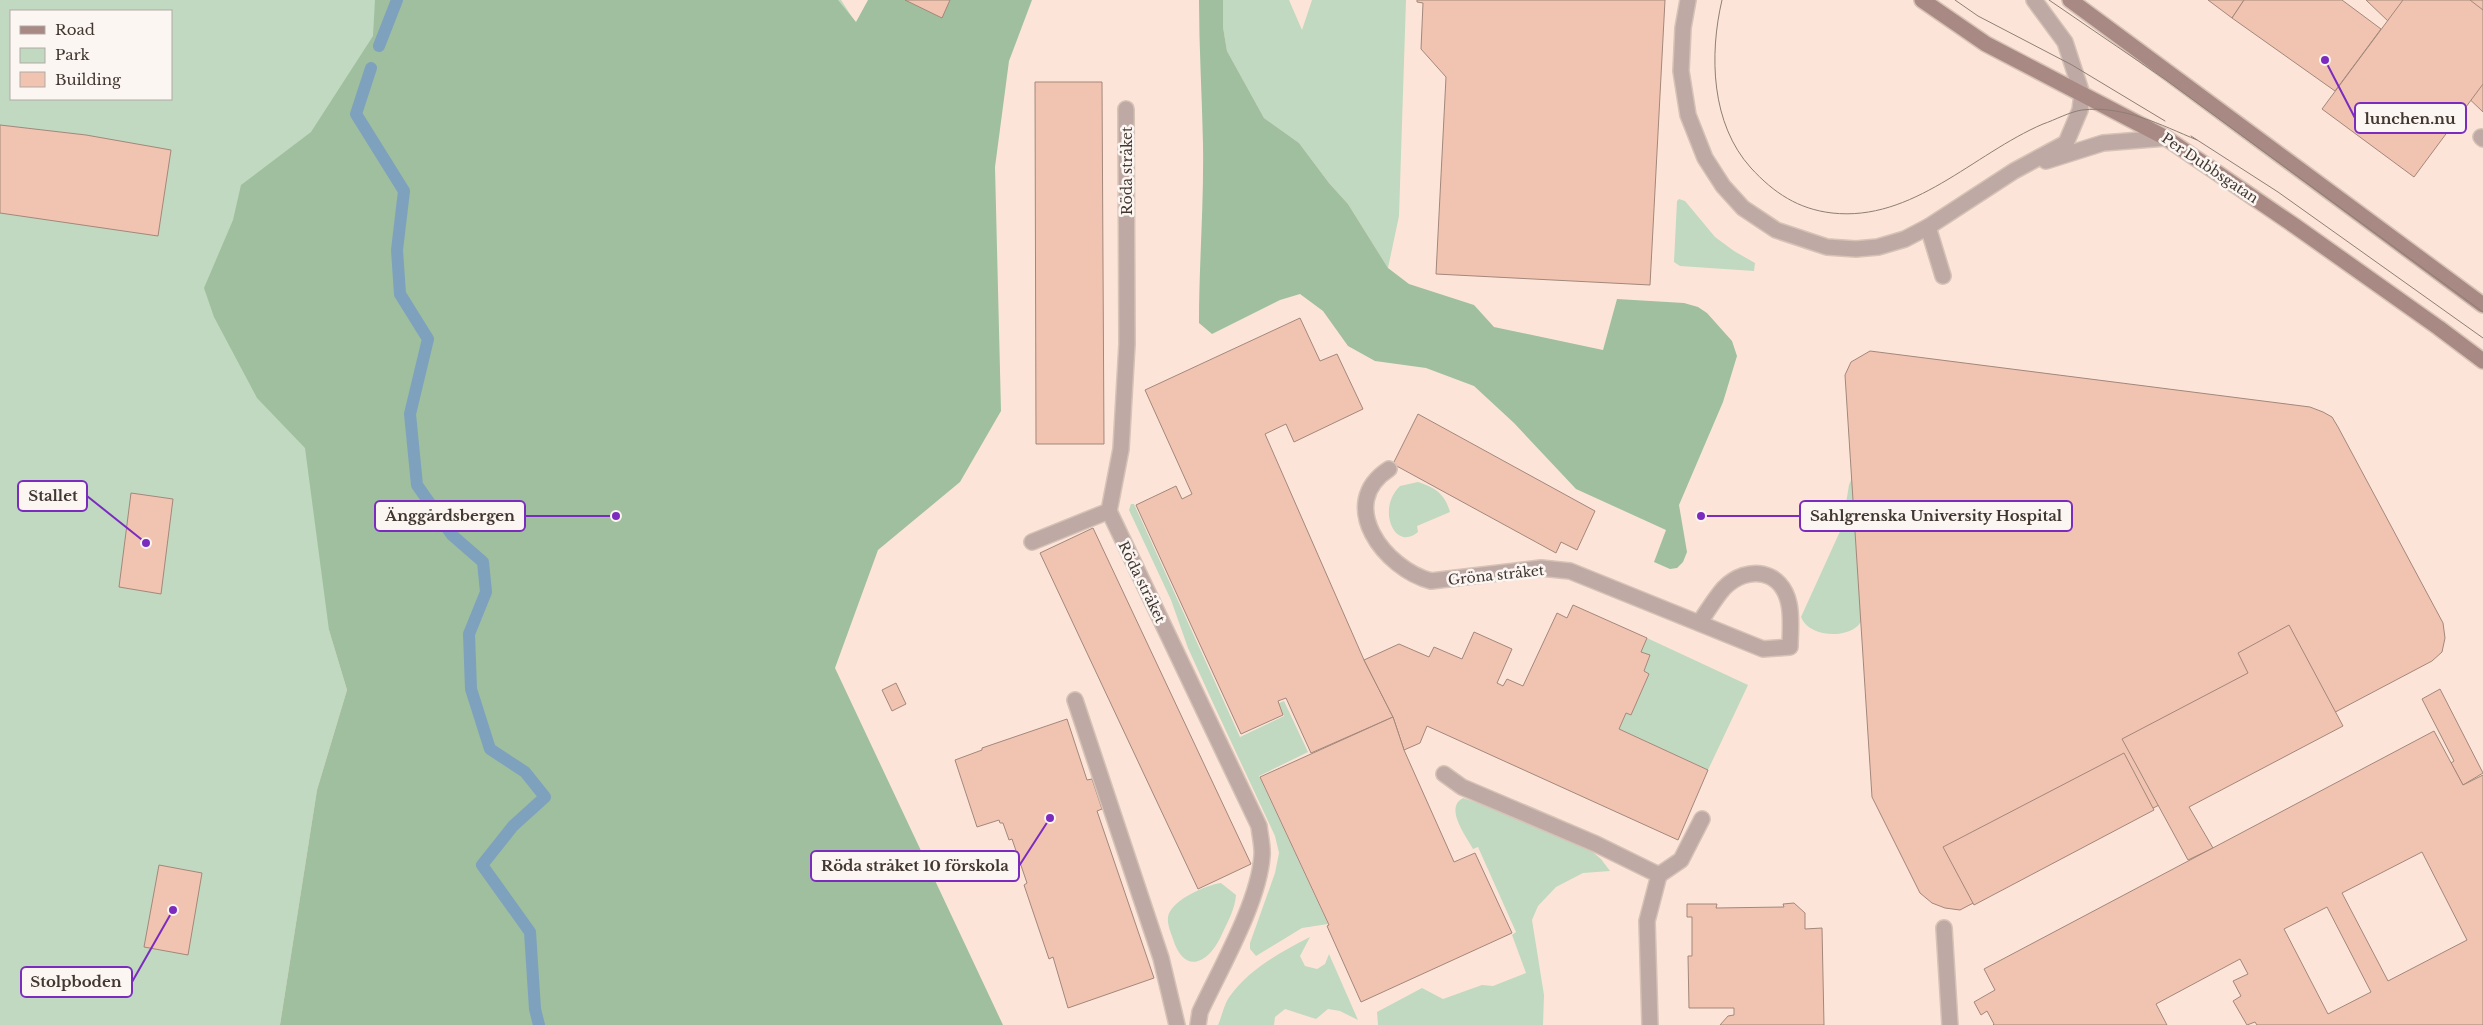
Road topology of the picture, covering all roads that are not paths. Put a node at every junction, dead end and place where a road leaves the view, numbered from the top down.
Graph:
1 (1688, 0) edge
2 (1922, 0) edge
3 (2034, 0) edge
4 (2070, 0) edge
5 (2082, 94) junction
6 (1126, 109) dead end
7 (2166, 138) junction
8 (2014, 171) junction
9 (1928, 227) junction
10 (1943, 276) dead end
11 (2483, 305) edge
12 (2483, 361) edge
13 (1388, 469) dead end
14 (1109, 511) junction
15 (1032, 542) dead end
16 (1699, 623) junction
17 (1075, 700) dead end
18 (1444, 774) dead end
19 (1702, 819) dead end
20 (1659, 875) junction
21 (1944, 928) dead end
22 (1177, 1025) edge
23 (1198, 1025) edge
24 (1650, 1025) edge
25 (1950, 1025) edge

1 - 9 lane
2 - 5 main road, Per Dubbsgatan
3 - 5 lane
4 - 11 main road
5 - 7 main road, Per Dubbsgatan
5 - 8 lane
6 - 14 lane, Röda stråket
7 - 8 lane
7 - 12 main road, Per Dubbsgatan
8 - 9 lane
9 - 10 lane
13 - 16 lane, Gröna stråket
14 - 15 lane
14 - 23 lane, Röda stråket
16 - 16 lane, Gröna stråket
17 - 22 lane
18 - 20 lane
19 - 20 lane
20 - 24 lane
21 - 25 lane

